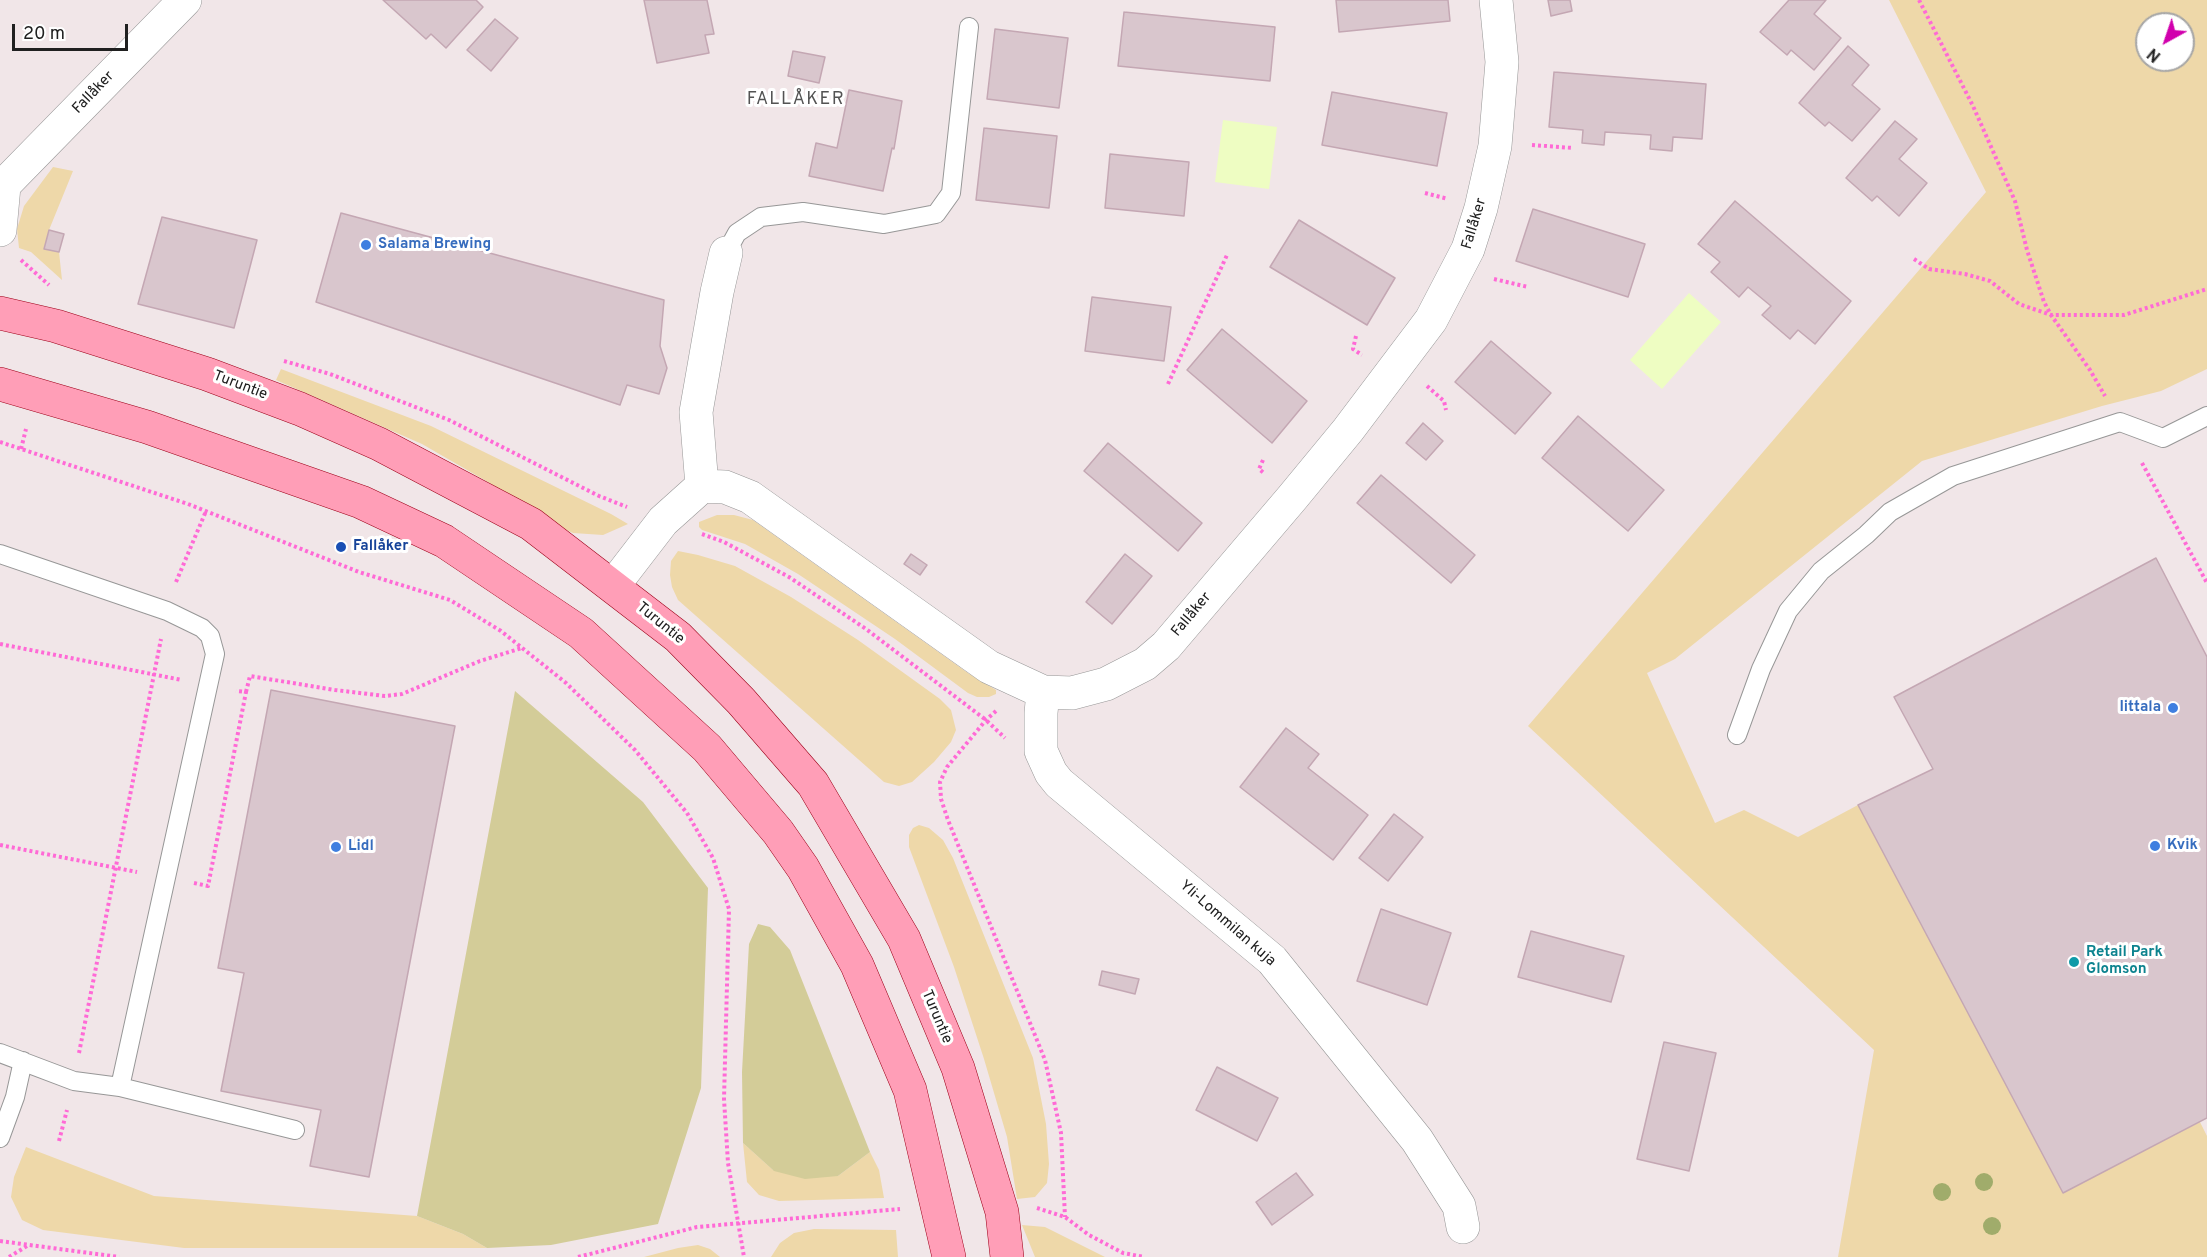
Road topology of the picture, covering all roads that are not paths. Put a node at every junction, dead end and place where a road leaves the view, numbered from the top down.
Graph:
1 (185, 0) edge
2 (1496, 0) edge
3 (969, 27) dead end
4 (2, 187) edge
5 (5, 244) edge
6 (726, 253) joint
7 (0, 313) edge
8 (0, 384) edge
9 (2207, 416) edge
10 (702, 486) junction
11 (0, 554) edge
12 (613, 586) junction
13 (1042, 703) junction
14 (1737, 735) dead end
15 (0, 1053) edge
16 (23, 1061) junction
17 (120, 1088) junction
18 (295, 1130) dead end
19 (0, 1138) edge
20 (1463, 1227) dead end
21 (949, 1257) edge
22 (1007, 1257) edge

1 - 4 street, Fallåker
2 - 13 street, Fallåker
3 - 6 lane
4 - 5 street, Fallåker
6 - 10 street
7 - 12 main road, Turuntie
8 - 21 main road
9 - 14 lane
10 - 12 street
10 - 13 street, Fallåker
11 - 17 lane
12 - 22 main road, Turuntie
13 - 20 street, Yli-Lommilan kuja
15 - 16 lane
16 - 17 lane
16 - 19 lane
17 - 18 lane

